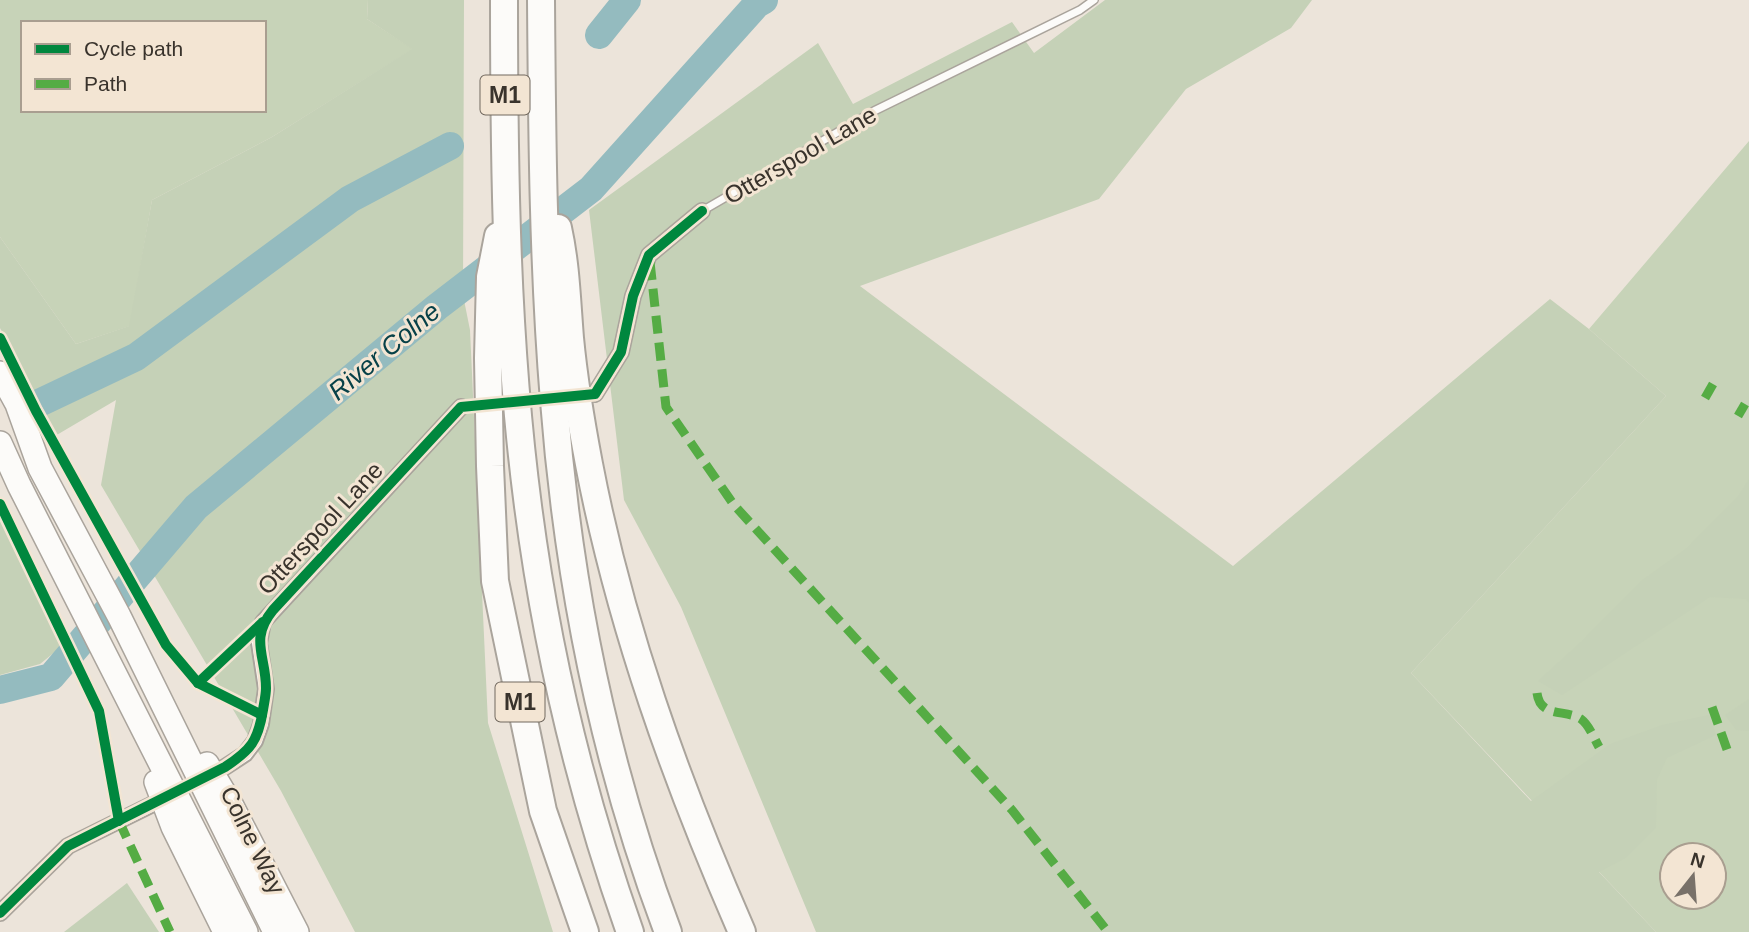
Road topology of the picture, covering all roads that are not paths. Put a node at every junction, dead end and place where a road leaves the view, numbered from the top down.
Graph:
1 (504, 0) edge
2 (541, 0) edge
3 (1094, 0) edge
4 (702, 211) joint
5 (555, 260) junction
6 (500, 300) junction
7 (0, 373) edge
8 (595, 394) dead end
9 (461, 407) tunnel mouth
10 (0, 443) edge
11 (119, 616) junction
12 (108, 658) junction
13 (225, 766) dead end
14 (151, 805) dead end
15 (0, 913) edge
16 (225, 932) edge
17 (246, 932) edge
18 (275, 932) edge
19 (297, 932) edge
20 (585, 932) edge
21 (630, 932) edge
22 (668, 932) edge
23 (742, 932) edge

1 - 6 highway, M1
2 - 5 highway, M1
3 - 4 lane, Otterspool Lane
4 - 8 street, Otterspool Lane
5 - 22 highway, M1
5 - 23 highway, M1
6 - 20 highway, M1
6 - 21 highway, M1
7 - 11 highway, Colne Way
9 - 13 street, Otterspool Lane
10 - 12 highway, Colne Way
11 - 18 highway, Colne Way
11 - 19 highway
12 - 16 highway
12 - 17 highway, Colne Way
14 - 15 street

